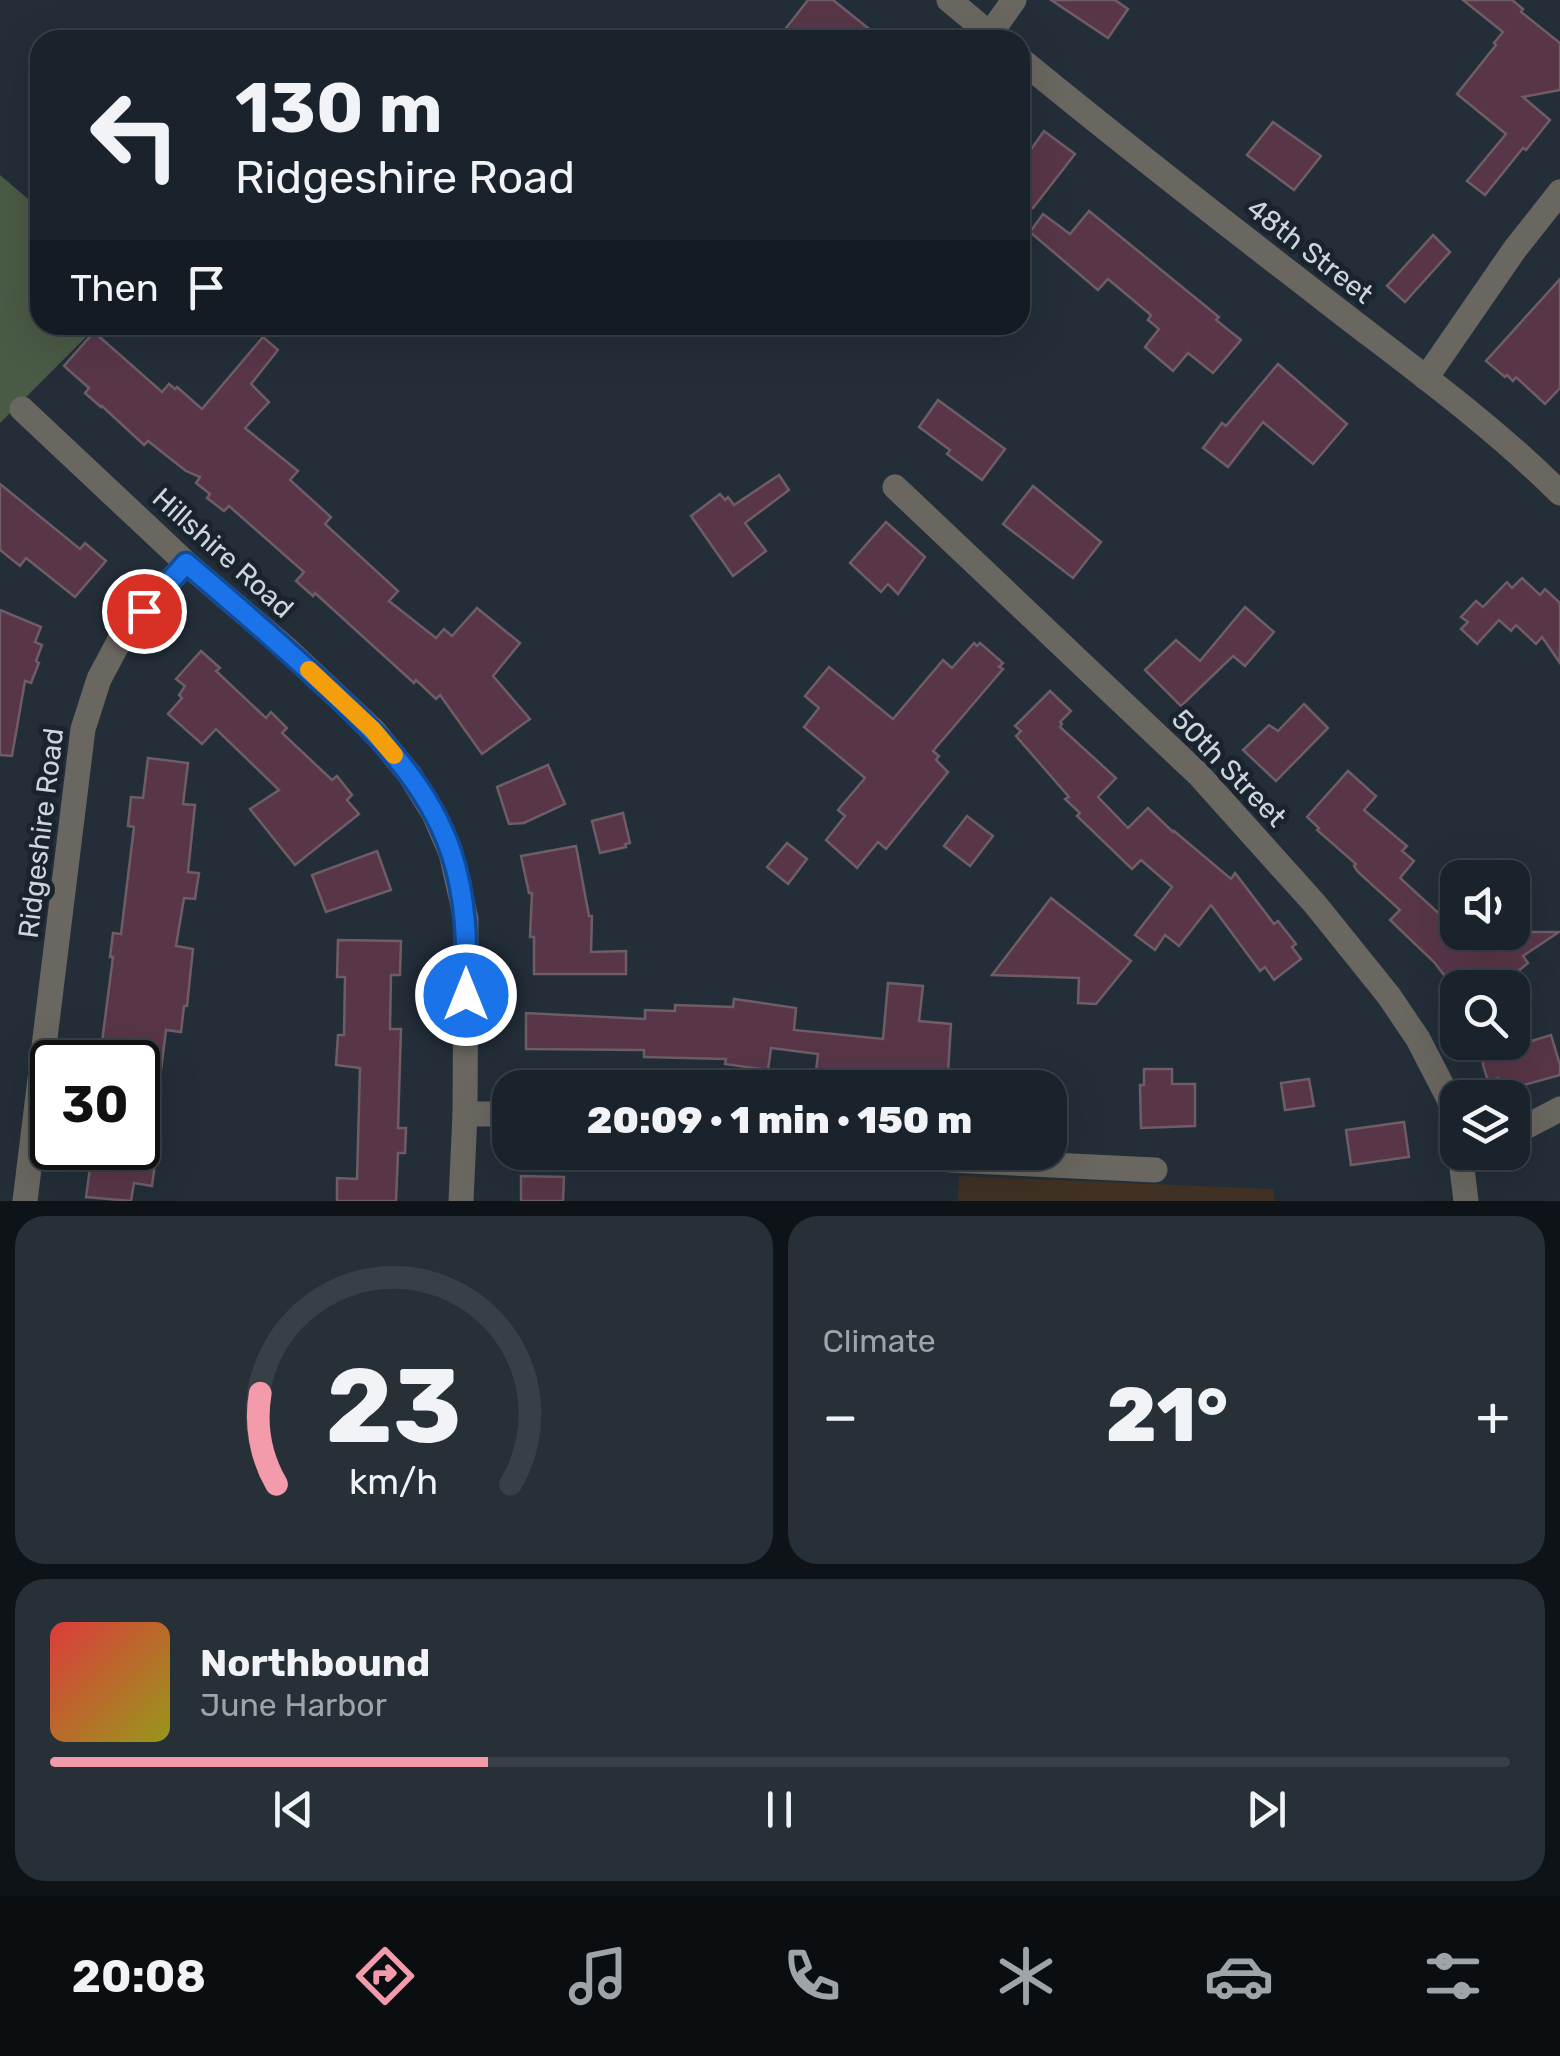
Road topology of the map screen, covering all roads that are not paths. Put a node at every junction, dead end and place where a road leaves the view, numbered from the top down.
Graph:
1 (949, 0) edge
2 (1014, 0) edge
3 (985, 30) edge
4 (998, 30) edge
5 (1030, 66) edge
6 (1560, 192) edge
7 (1426, 378) junction
8 (22, 408) dead end
9 (895, 486) dead end
10 (1560, 494) edge
11 (186, 563) junction
12 (1440, 1084) edge
13 (1560, 1109) edge
14 (465, 1114) junction
15 (492, 1114) edge
16 (1530, 1125) edge
17 (1067, 1166) edge
18 (1155, 1170) dead end
19 (1465, 1170) edge
20 (24, 1201) edge
21 (461, 1201) edge
22 (1466, 1201) edge

1 - 3 street
2 - 4 street
5 - 7 street, 48th Street
6 - 7 street
7 - 10 street, 48th Street
8 - 11 street, Hillshire Road
9 - 12 street, 50th Street
11 - 14 street, Hillshire Road
11 - 20 street, Ridgeshire Road
13 - 16 street
14 - 15 street
14 - 21 street, Hillshire Road
17 - 18 street
19 - 22 street, 50th Street

